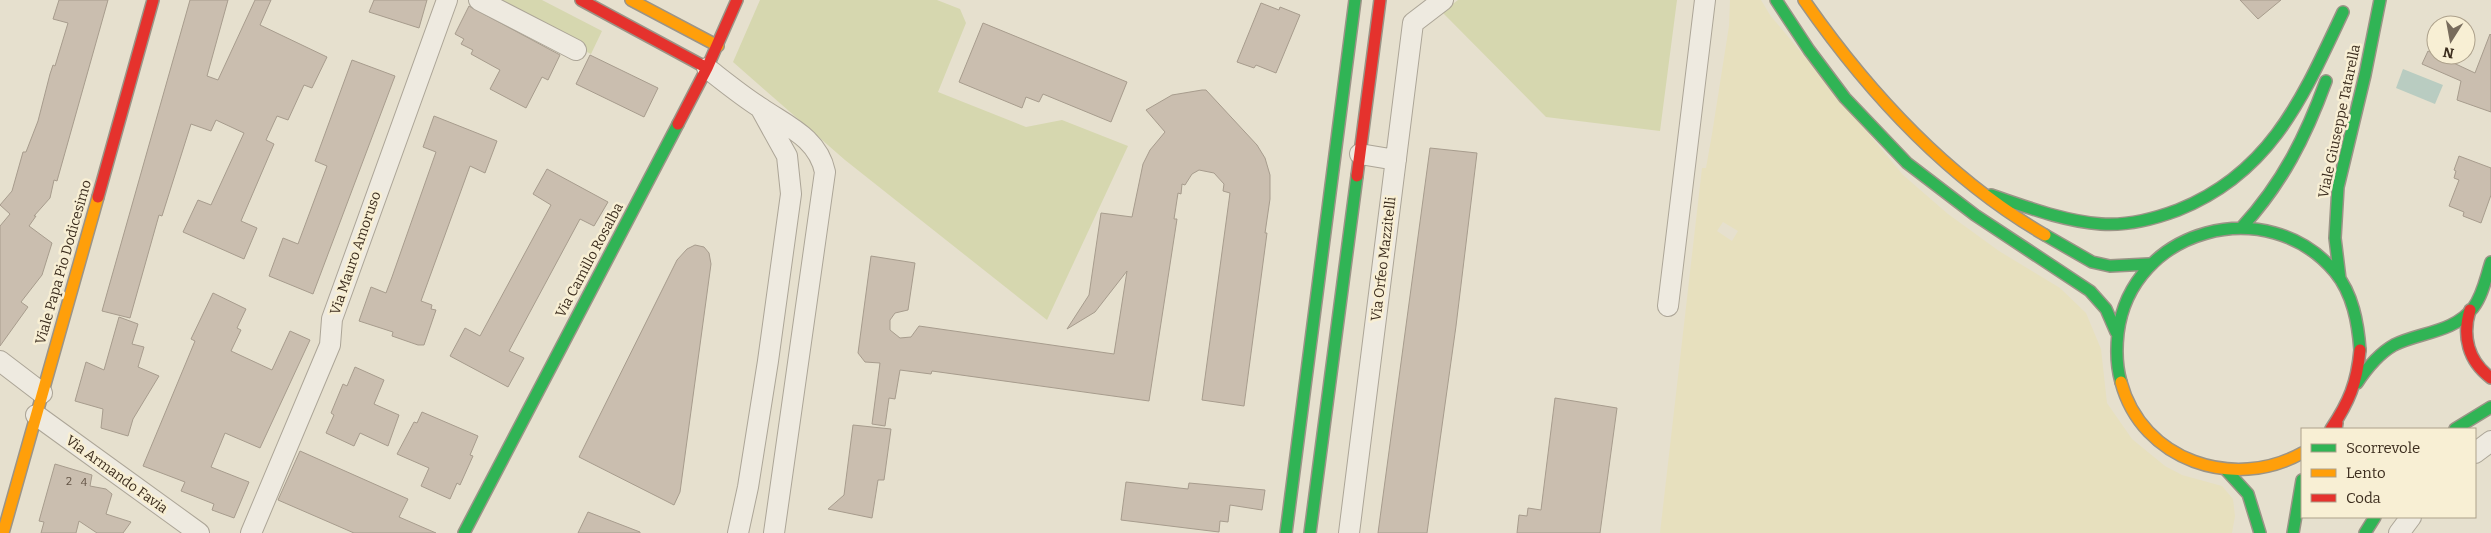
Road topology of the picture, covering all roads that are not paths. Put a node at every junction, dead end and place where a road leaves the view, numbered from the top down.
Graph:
1 (153, 0) edge
2 (447, 0) edge
3 (479, 0) edge
4 (581, 0) edge
5 (631, 0) edge
6 (737, 0) edge
7 (1355, 0) edge
8 (1380, 0) edge
9 (1443, 0) edge
10 (1705, 0) edge
11 (1776, 0) edge
12 (1804, 0) edge
13 (2346, 0) edge
14 (2380, 0) edge
15 (2343, 12) junction
16 (718, 46) junction
17 (576, 50) dead end
18 (707, 68) junction
19 (761, 109) junction
20 (1360, 154) junction
21 (1396, 160) junction
22 (1991, 195) junction
23 (2242, 227) junction
24 (784, 254) junction
25 (812, 258) junction
26 (2491, 262) edge
27 (2149, 264) junction
28 (2340, 280) junction
29 (1668, 306) dead end
30 (2355, 310) junction
31 (2470, 310) junction
32 (2368, 322) dead end
33 (2116, 332) junction
34 (2396, 334) dead end
35 (2415, 338) junction
36 (0, 361) edge
37 (768, 361) junction
38 (797, 365) junction
39 (2491, 378) edge
40 (1306, 380) junction
41 (1330, 383) junction
42 (2356, 385) junction
43 (42, 393) junction
44 (2491, 406) edge
45 (36, 415) junction
46 (1300, 427) junction
47 (2335, 427) edge
48 (2457, 428) edge
49 (1324, 430) junction
50 (2301, 453) edge
51 (2227, 471) junction
52 (2301, 486) edge
53 (748, 487) junction
54 (779, 492) junction
55 (2254, 508) junction
56 (2374, 518) edge
57 (2409, 518) edge
58 (3, 533) edge
59 (199, 533) edge
60 (251, 533) edge
61 (464, 533) edge
62 (738, 533) edge
63 (774, 533) edge
64 (1286, 533) edge
65 (1310, 533) edge
66 (1349, 533) edge
67 (2246, 533) edge
68 (2260, 533) edge
69 (2293, 533) edge
70 (2365, 533) edge
71 (2399, 533) edge

1 - 43 main road, Viale Papa Pio Dodicesimo
2 - 60 street, Via Mauro Amoruso
3 - 17 street
4 - 18 main road
5 - 16 main road
6 - 16 main road, Via Camillo Rosalba
7 - 40 main road
8 - 20 main road
9 - 21 street, Via Orfeo Mazzitelli
10 - 29 street
11 - 33 main road
12 - 22 main road
13 - 15 main road, Viale Giuseppe Tatarella
14 - 28 main road, Viale Giuseppe Tatarella
15 - 22 main road
15 - 23 main road, Viale Giuseppe Tatarella
16 - 18 main road, Via Camillo Rosalba
18 - 19 street
18 - 61 main road, Via Camillo Rosalba
19 - 24 street
19 - 25 street
20 - 21 street
20 - 41 main road
21 - 66 street, Via Orfeo Mazzitelli
22 - 27 main road
23 - 27 main road
23 - 28 main road
24 - 25 street
24 - 37 street
25 - 38 street
26 - 31 main road
27 - 33 main road
28 - 30 main road
30 - 32 main road
30 - 42 main road
31 - 35 main road
31 - 39 main road
33 - 51 main road
34 - 35 main road
35 - 42 main road
36 - 43 street
37 - 38 street
37 - 53 street
38 - 54 street
40 - 41 main road
40 - 46 main road
41 - 49 main road
42 - 47 main road
43 - 45 main road, Viale Papa Pio Dodicesimo
44 - 48 main road
45 - 58 main road, Viale Papa Pio Dodicesimo
45 - 59 street, Via Armando Favia
46 - 49 main road
46 - 64 main road
49 - 65 main road
50 - 51 main road
51 - 55 main road
52 - 69 main road
53 - 54 street
53 - 62 street
54 - 63 street
55 - 67 main road
55 - 68 main road
56 - 70 main road
57 - 71 street

